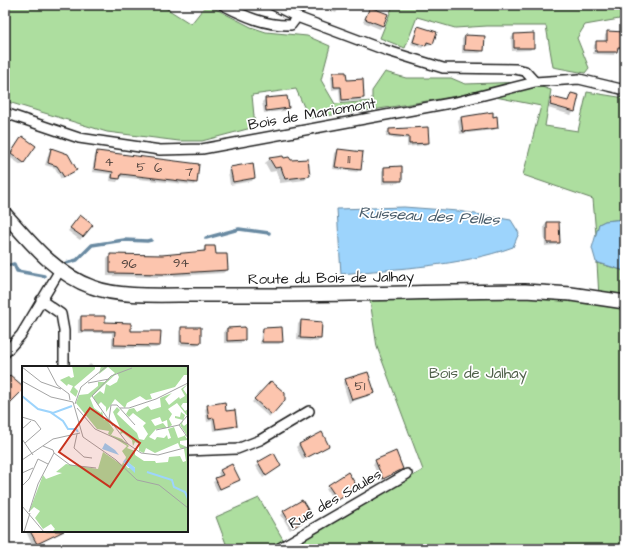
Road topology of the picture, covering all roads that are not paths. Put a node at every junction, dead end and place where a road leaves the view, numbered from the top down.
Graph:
1 (222, 5) edge
2 (273, 5) edge
3 (297, 18) junction
4 (535, 82) junction
5 (625, 90) edge
6 (5, 113) edge
7 (5, 214) edge
8 (60, 270) junction
9 (41, 300) junction
10 (625, 302) edge
11 (5, 353) edge
12 (64, 366) edge
13 (309, 411) dead end
14 (188, 451) edge
15 (407, 474) dead end
16 (278, 549) edge

1 - 3 street
2 - 3 street
3 - 4 street
4 - 5 street, Bois de Mariomont
4 - 6 street, Bois de Mariomont
7 - 8 main road, Route du Bois de Jalhay
8 - 9 street
8 - 10 main road, Route du Bois de Jalhay
9 - 11 street
9 - 12 street
13 - 14 street
15 - 16 street, Rue des Saules

